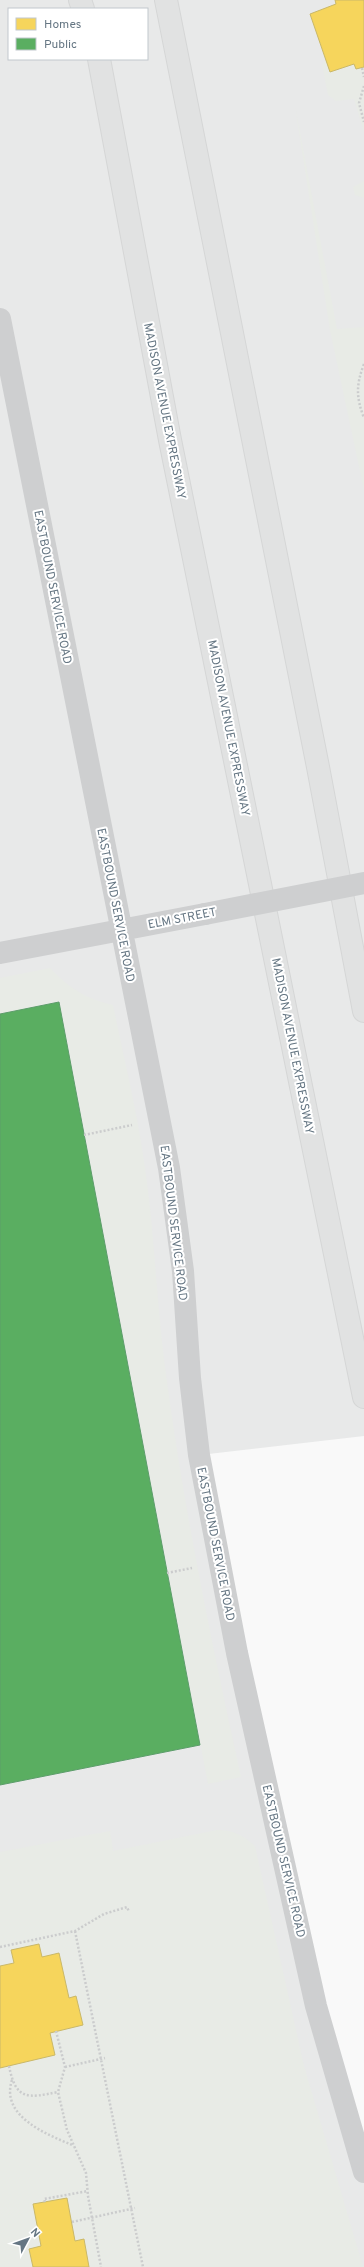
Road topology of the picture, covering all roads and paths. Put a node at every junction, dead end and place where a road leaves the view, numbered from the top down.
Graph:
1 (166, 0) edge
2 (99, 60) edge
3 (362, 68) dead end
4 (364, 77) edge
5 (364, 86) edge
6 (364, 122) edge
7 (0, 319) edge
8 (364, 364) edge
9 (364, 418) edge
10 (364, 883) edge
11 (122, 930) junction
12 (0, 953) edge
13 (364, 1011) edge
14 (138, 1124) dead end
15 (84, 1135) dead end
16 (364, 1397) edge
17 (197, 1568) dead end
18 (167, 1573) dead end
19 (129, 1912) dead end
20 (75, 1931) junction
21 (0, 1947) edge
22 (56, 2031) dead end
23 (106, 2058) dead end
24 (101, 2059) junction
25 (9, 2066) dead end
26 (65, 2067) junction
27 (12, 2080) junction
28 (58, 2092) junction
29 (72, 2144) junction
30 (364, 2172) edge
31 (88, 2191) junction
32 (45, 2202) dead end
33 (135, 2208) dead end
34 (131, 2209) junction
35 (92, 2218) junction
36 (72, 2222) dead end
37 (102, 2267) edge
38 (143, 2267) edge

1 - 13 highway
2 - 16 highway, MADISON AVENUE EXPRESSWAY
3 - 4 path
5 - 6 path
7 - 11 street, EASTBOUND SERVICE ROAD
8 - 9 path
10 - 11 street, ELM STREET, bridge
11 - 12 street, ELM STREET
11 - 30 street, EASTBOUND SERVICE ROAD
14 - 15 path
17 - 18 path
19 - 20 path
20 - 21 path
20 - 24 path
22 - 26 path
23 - 24 path
24 - 26 path
24 - 34 path
25 - 27 path
26 - 28 path
27 - 28 path
27 - 29 path
28 - 29 path
29 - 31 path
31 - 32 path
31 - 35 path
33 - 34 path
34 - 35 path
34 - 38 path
35 - 36 path
35 - 37 path

